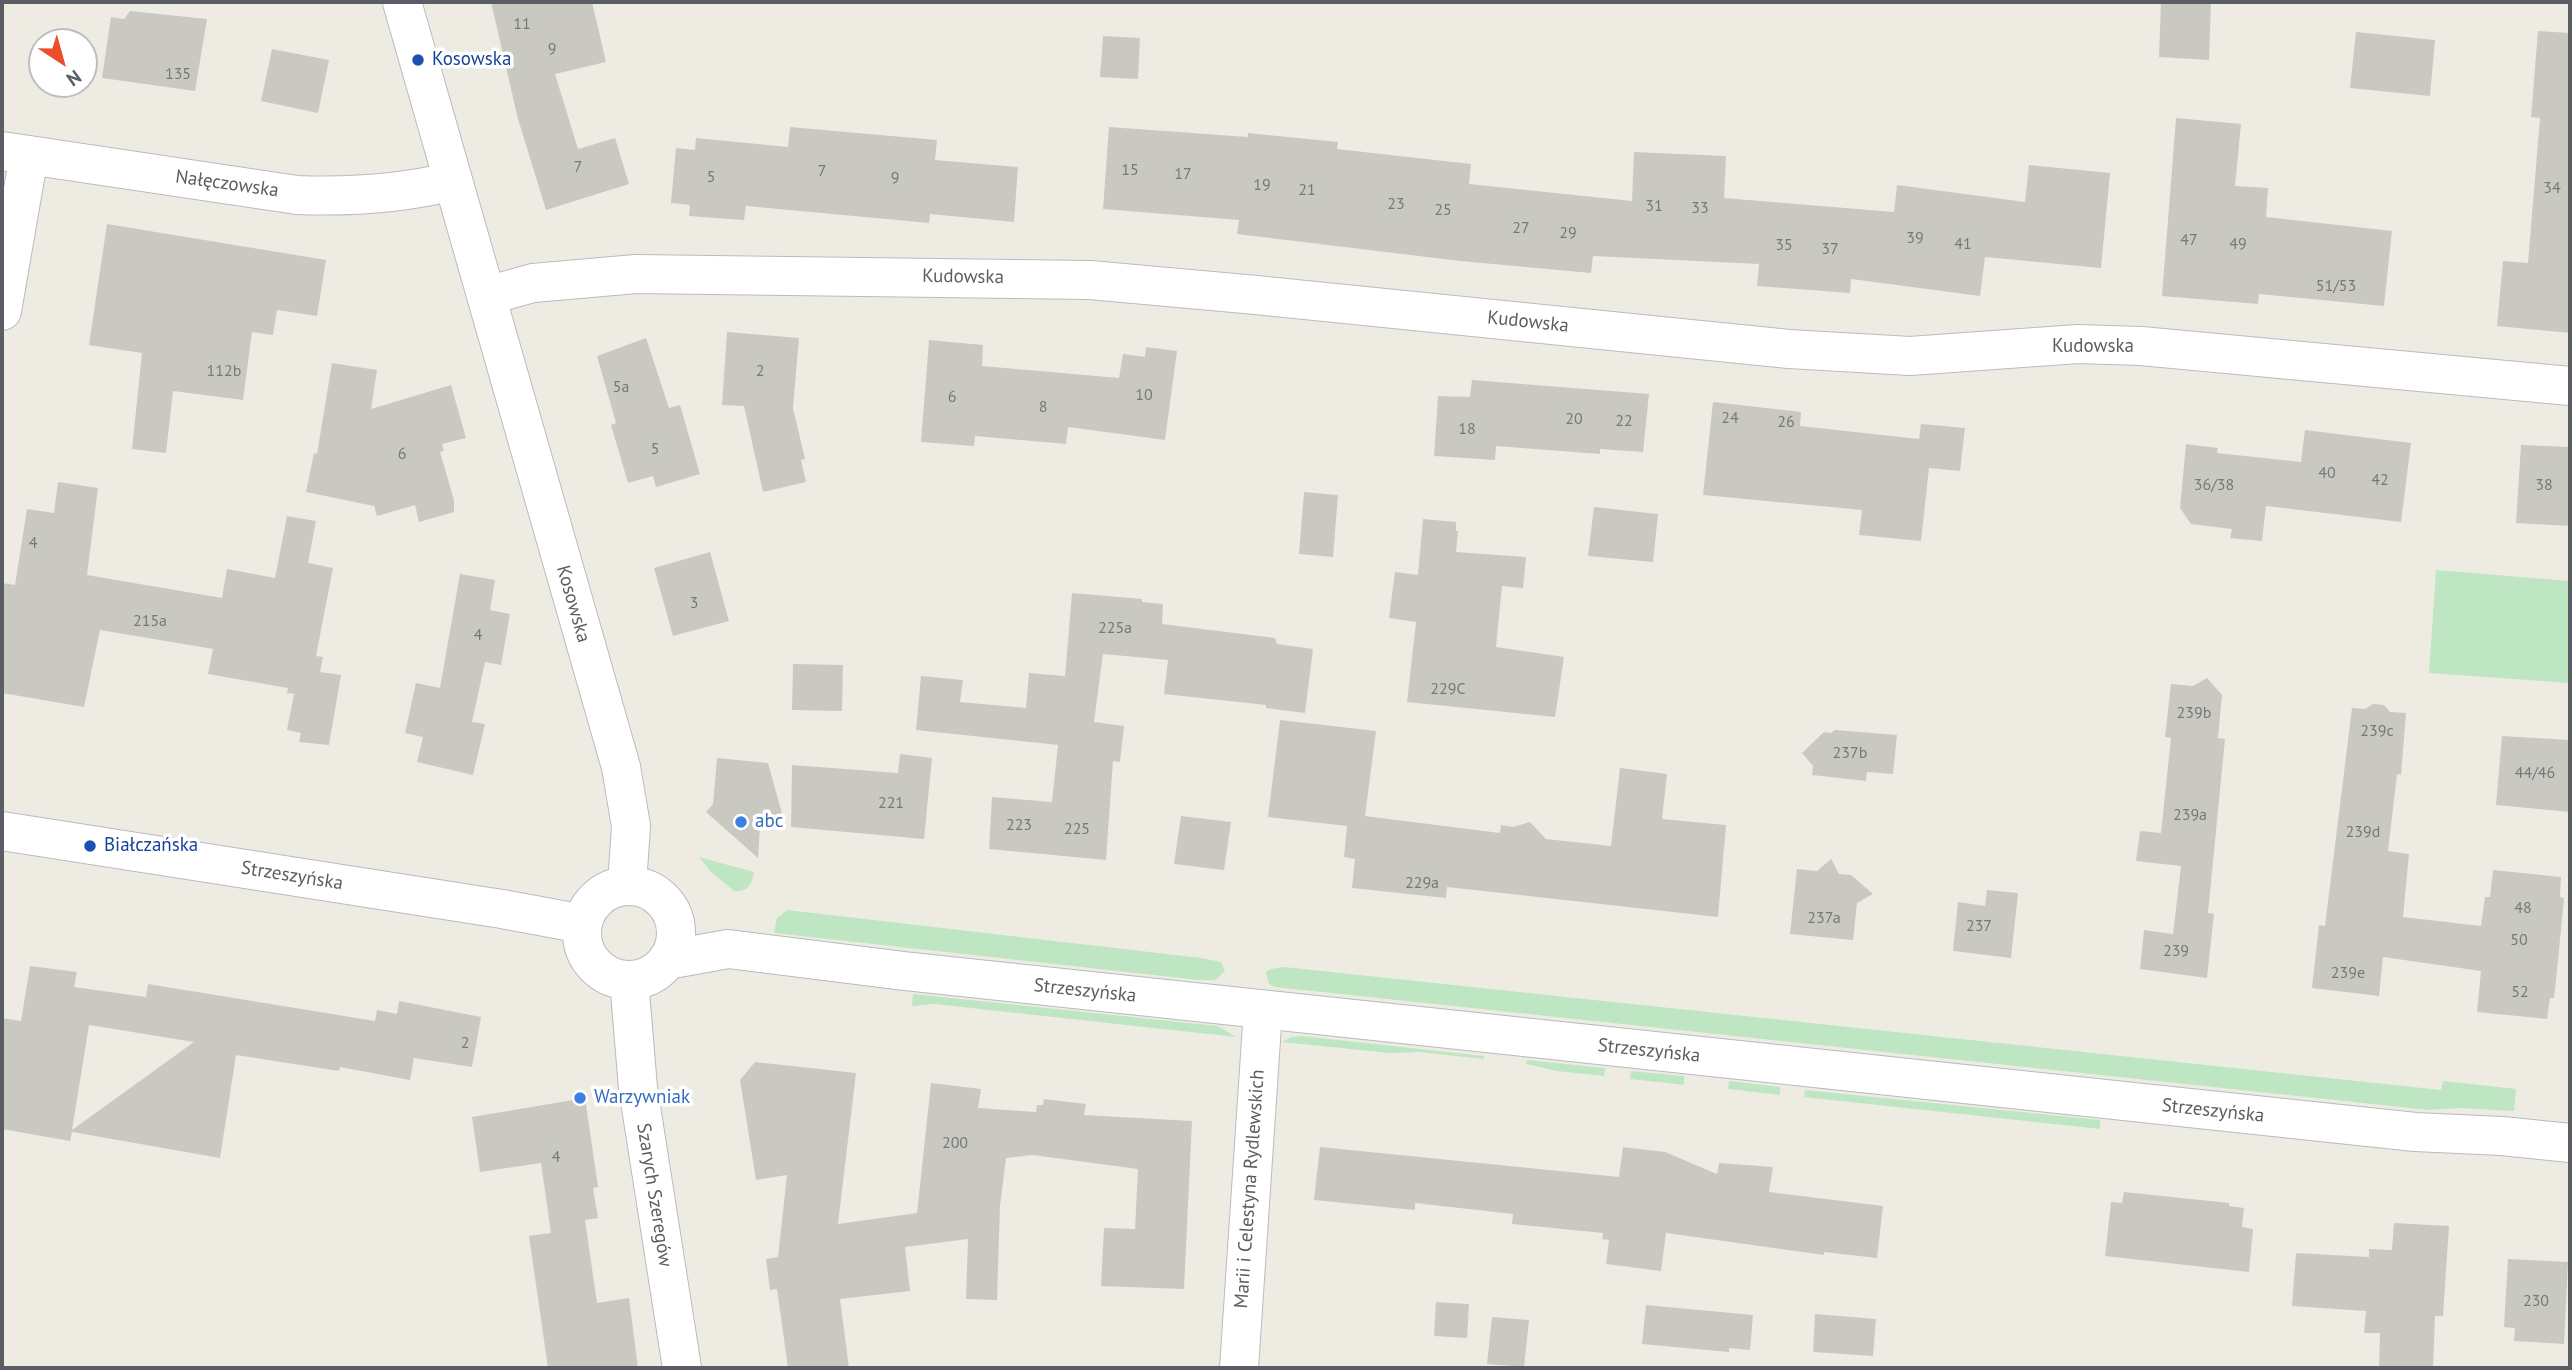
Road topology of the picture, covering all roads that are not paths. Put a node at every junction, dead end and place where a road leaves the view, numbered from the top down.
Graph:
1 (402, 2) edge
2 (15, 153) edge
3 (453, 181) junction
4 (486, 296) junction
5 (2, 311) edge
6 (2570, 386) edge
7 (2, 831) edge
8 (626, 886) junction
9 (669, 908) junction
10 (583, 923) junction
11 (728, 949) junction
12 (667, 960) junction
13 (629, 980) junction
14 (1263, 1010) junction
15 (2570, 1143) edge
16 (682, 1368) edge
17 (1239, 1368) edge

1 - 3 street, Kosowska
2 - 3 street, Nałęczowska
2 - 5 street
3 - 4 street, Kosowska
4 - 6 street, Kudowska
4 - 8 street, Kosowska
7 - 10 street, Strzeszyńska
8 - 9 street
8 - 10 street
9 - 11 street, Strzeszyńska
9 - 12 street
10 - 13 street
11 - 12 street, Strzeszyńska
11 - 14 street, Strzeszyńska
12 - 13 street
13 - 16 street, Szarych Szeregów
14 - 15 street, Strzeszyńska
14 - 17 street, Marii i Celestyna Rydlewskich

